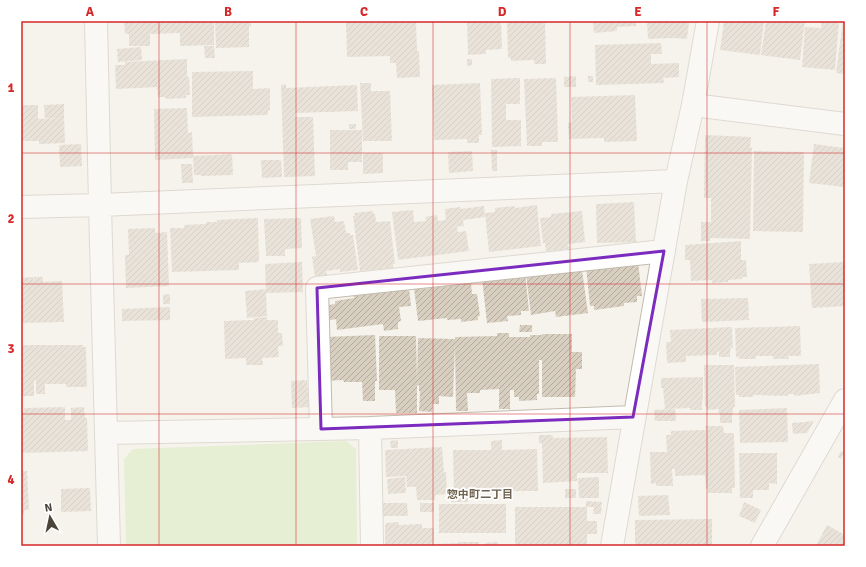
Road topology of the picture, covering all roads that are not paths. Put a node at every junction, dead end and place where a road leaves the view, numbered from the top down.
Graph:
1 (96, 21) edge
2 (708, 21) edge
3 (693, 105) junction
4 (845, 124) edge
5 (676, 180) junction
6 (100, 205) junction
7 (21, 207) edge
8 (664, 251) junction
9 (845, 400) edge
10 (634, 418) junction
11 (370, 428) junction
12 (321, 429) junction
13 (106, 433) junction
14 (109, 546) edge
15 (372, 546) edge
16 (612, 546) edge
17 (762, 546) edge

1 - 6 street
2 - 3 street
3 - 4 street
3 - 5 street
5 - 6 street
5 - 8 street
6 - 7 street
6 - 13 street
8 - 10 street
8 - 12 street
9 - 17 street
10 - 11 street
10 - 16 street
11 - 12 street
11 - 15 street
12 - 13 street
13 - 14 street

